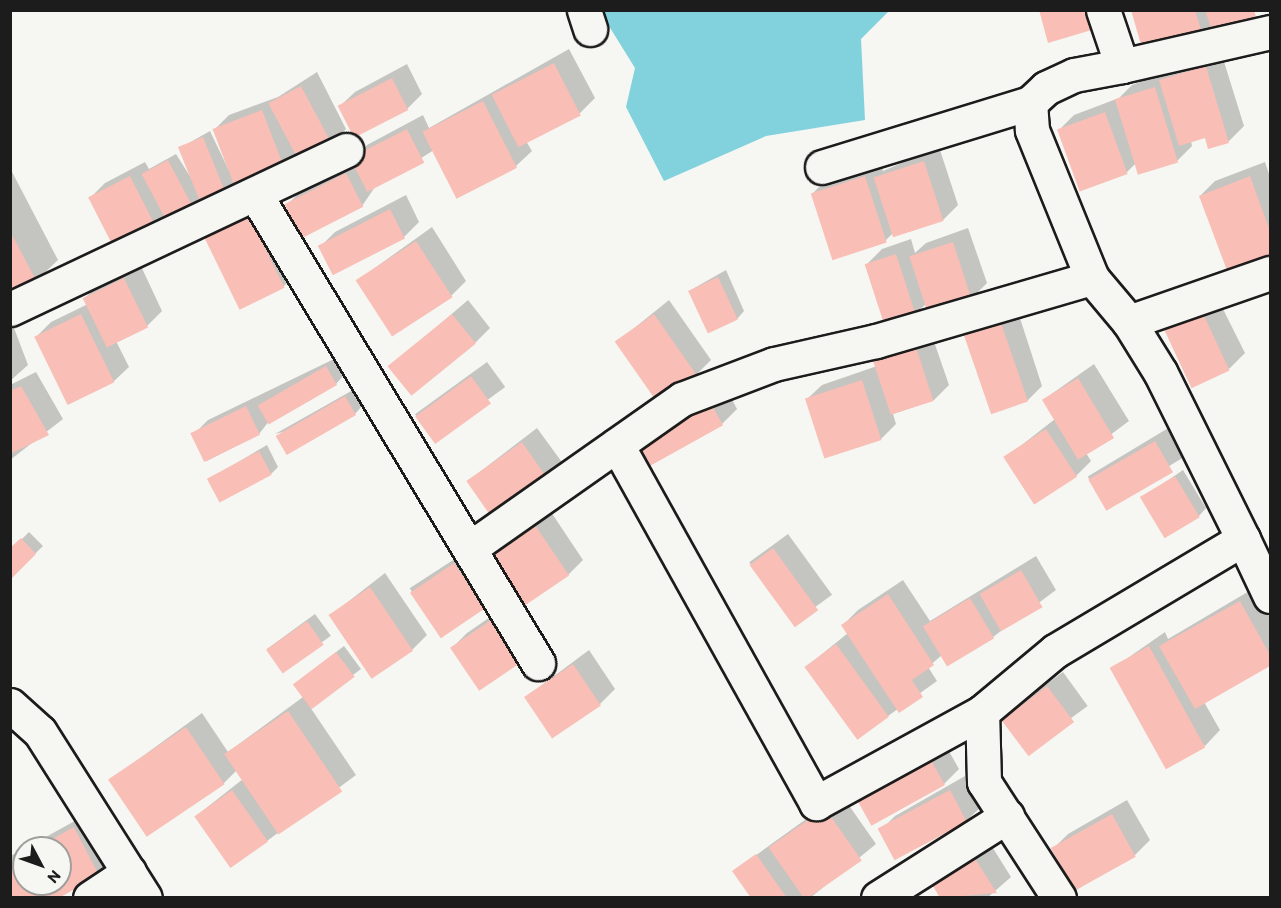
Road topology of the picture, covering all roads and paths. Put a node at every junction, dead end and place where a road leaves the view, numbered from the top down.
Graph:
1 (1103, 10) edge
2 (1270, 32) edge
3 (1122, 66) junction
4 (1030, 103) junction
5 (346, 150) dead end
6 (822, 167) dead end
7 (255, 194) junction
8 (1270, 273) edge
9 (1092, 278) junction
10 (10, 309) edge
11 (1129, 321) junction
12 (617, 445) junction
13 (1243, 539) junction
14 (470, 548) junction
15 (1270, 596) edge
16 (538, 663) dead end
17 (10, 705) edge
18 (982, 711) junction
19 (1007, 816) junction
20 (137, 885) edge
21 (90, 897) edge
22 (878, 897) edge
23 (1059, 897) edge

1 - 3 street
2 - 3 street
3 - 4 street
4 - 6 street
4 - 9 street
5 - 7 street
7 - 10 street
7 - 14 street
8 - 11 street
9 - 11 street
9 - 12 street
11 - 13 street
12 - 14 street
12 - 18 street
13 - 15 street
13 - 18 street
14 - 16 street
17 - 20 street
18 - 19 street
19 - 22 street
19 - 23 street
20 - 21 street

